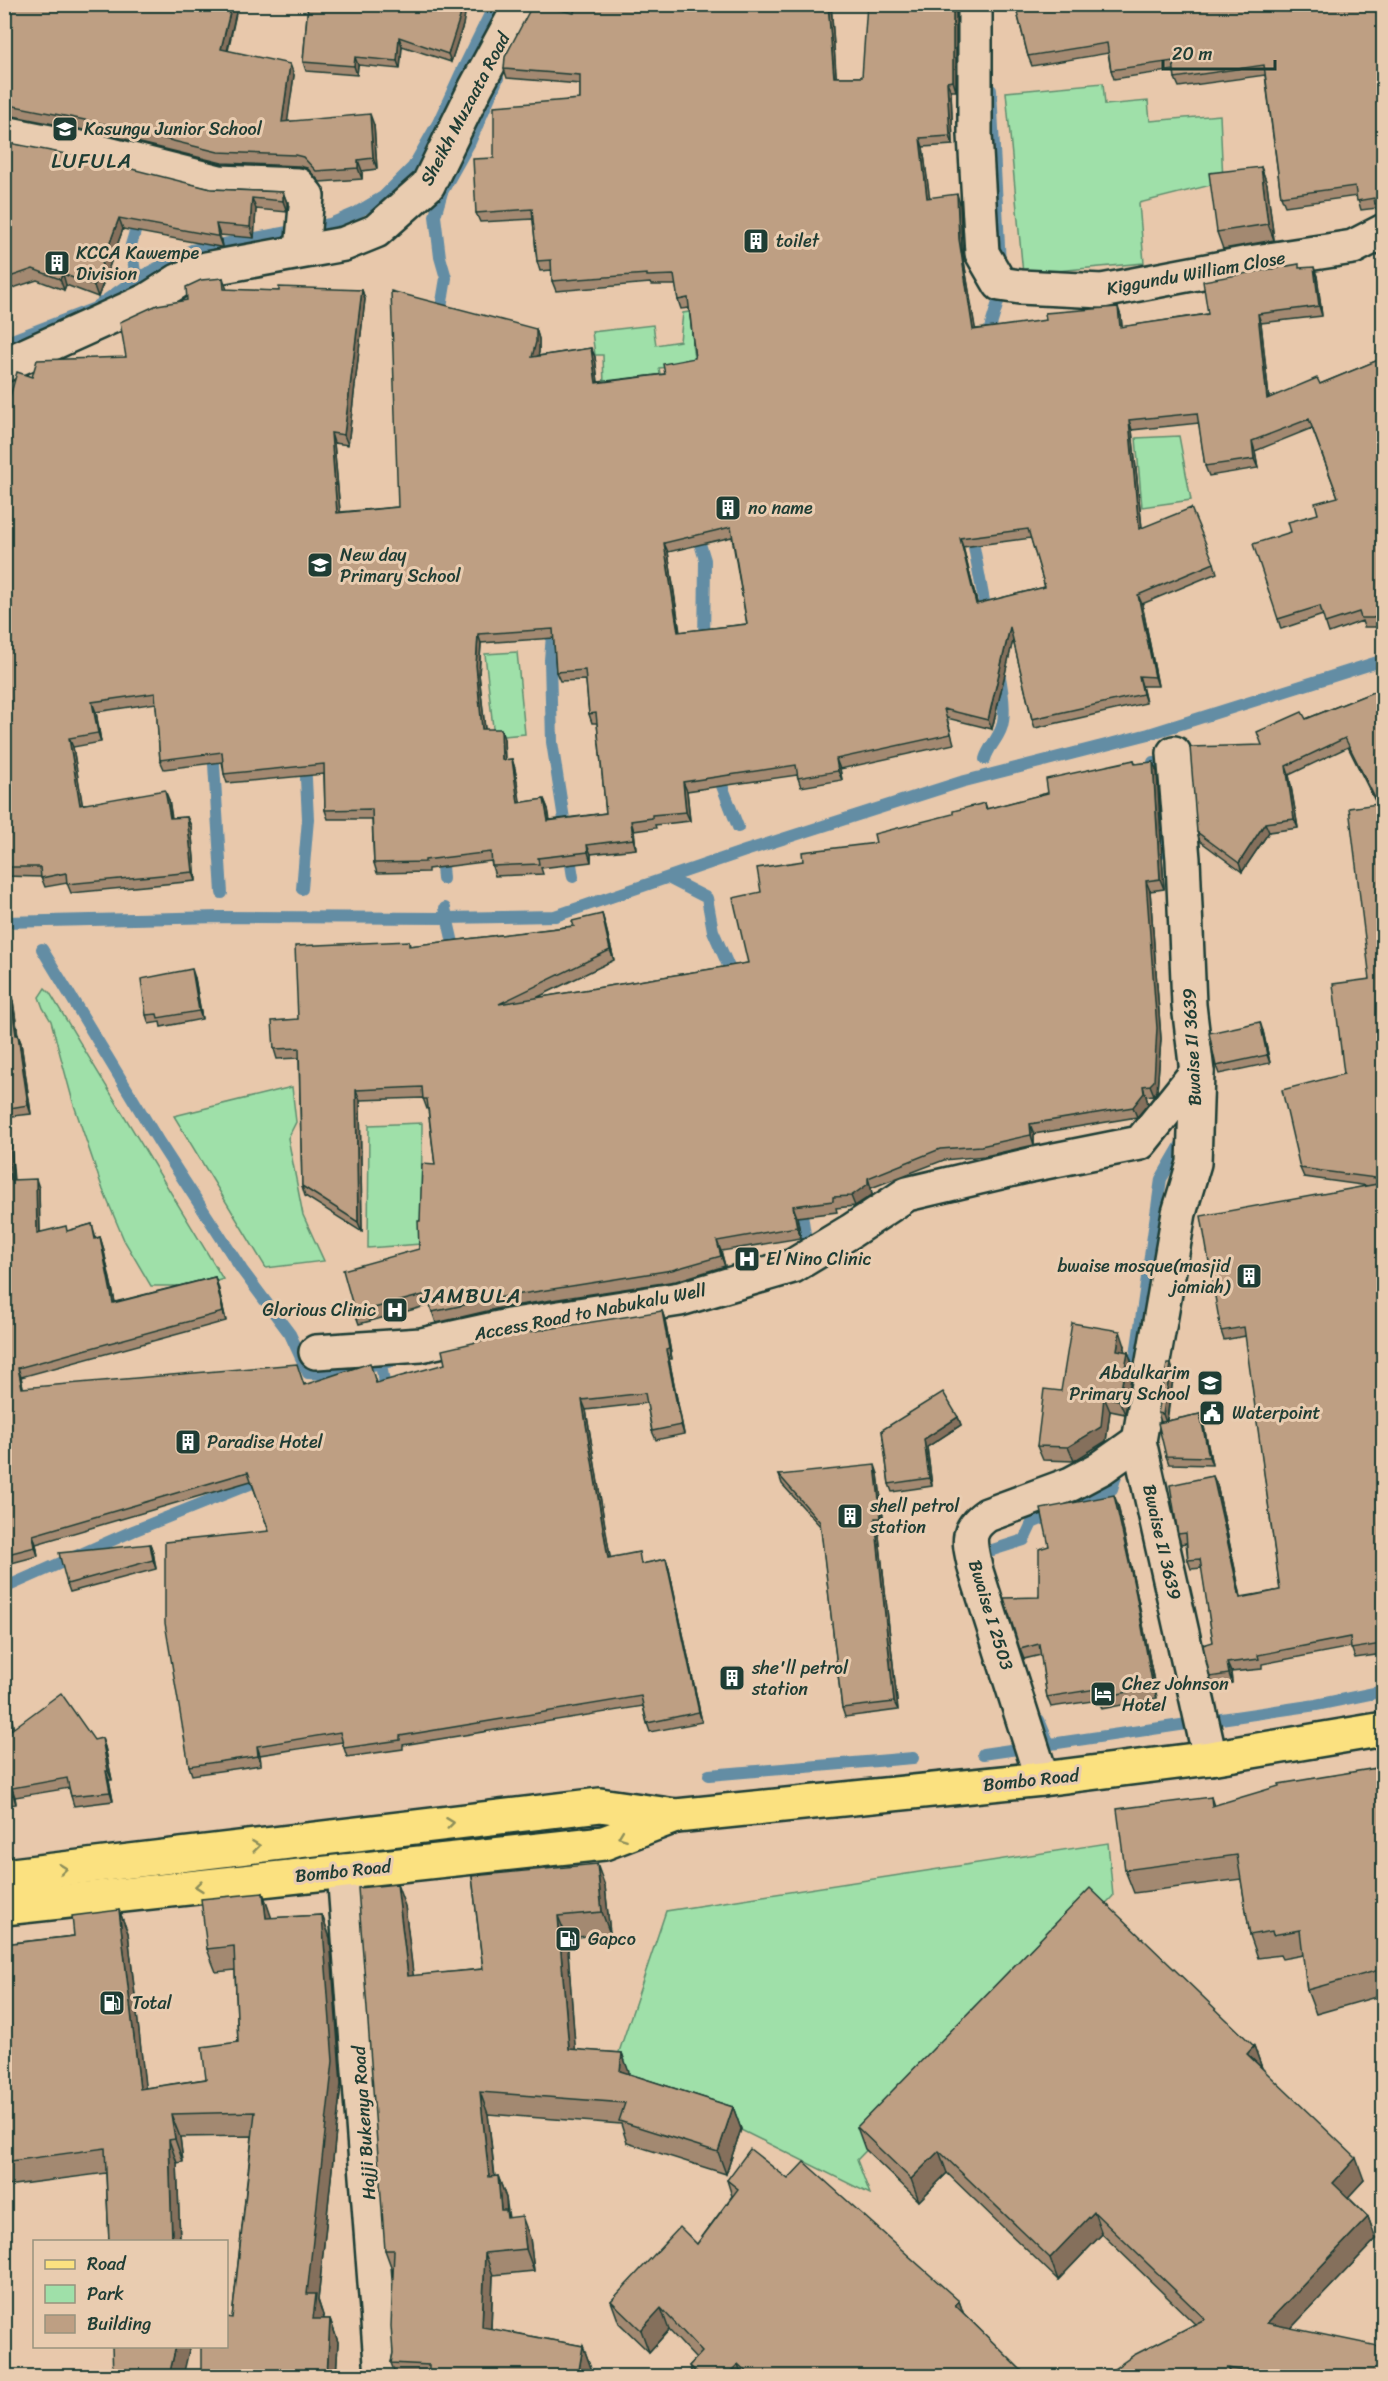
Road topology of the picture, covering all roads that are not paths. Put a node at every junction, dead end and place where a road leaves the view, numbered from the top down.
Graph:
1 (521, 4) edge
2 (975, 4) edge
3 (4, 133) edge
4 (1383, 231) edge
5 (302, 250) junction
6 (4, 365) edge
7 (1174, 753) dead end
8 (1197, 1072) junction
9 (316, 1352) dead end
10 (1139, 1441) junction
11 (1383, 1729) edge
12 (1210, 1758) junction
13 (1042, 1779) junction
14 (676, 1816) junction
15 (344, 1870) junction
16 (4, 1876) edge
17 (4, 1908) edge
18 (382, 2376) edge

1 - 5 street, Sheikh Muzaata Road
2 - 4 street, Kiggundu William Close
3 - 5 street
5 - 6 street, Sheikh Muzaata Road
7 - 8 street, Bwaise II 3639
8 - 9 street, Access Road to Nabukalu Well
8 - 10 street, Bwaise II 3639
10 - 12 street, Bwaise II 3639
10 - 13 street, Bwaise I 2503
11 - 12 main road, Bombo Road
12 - 13 main road, Bombo Road
13 - 14 main road, Bombo Road
14 -> 15 main road, Bombo Road
16 -> 14 main road, Bombo Road
15 -> 17 main road, Bombo Road
15 - 18 street, Hajji Bukenya Road

